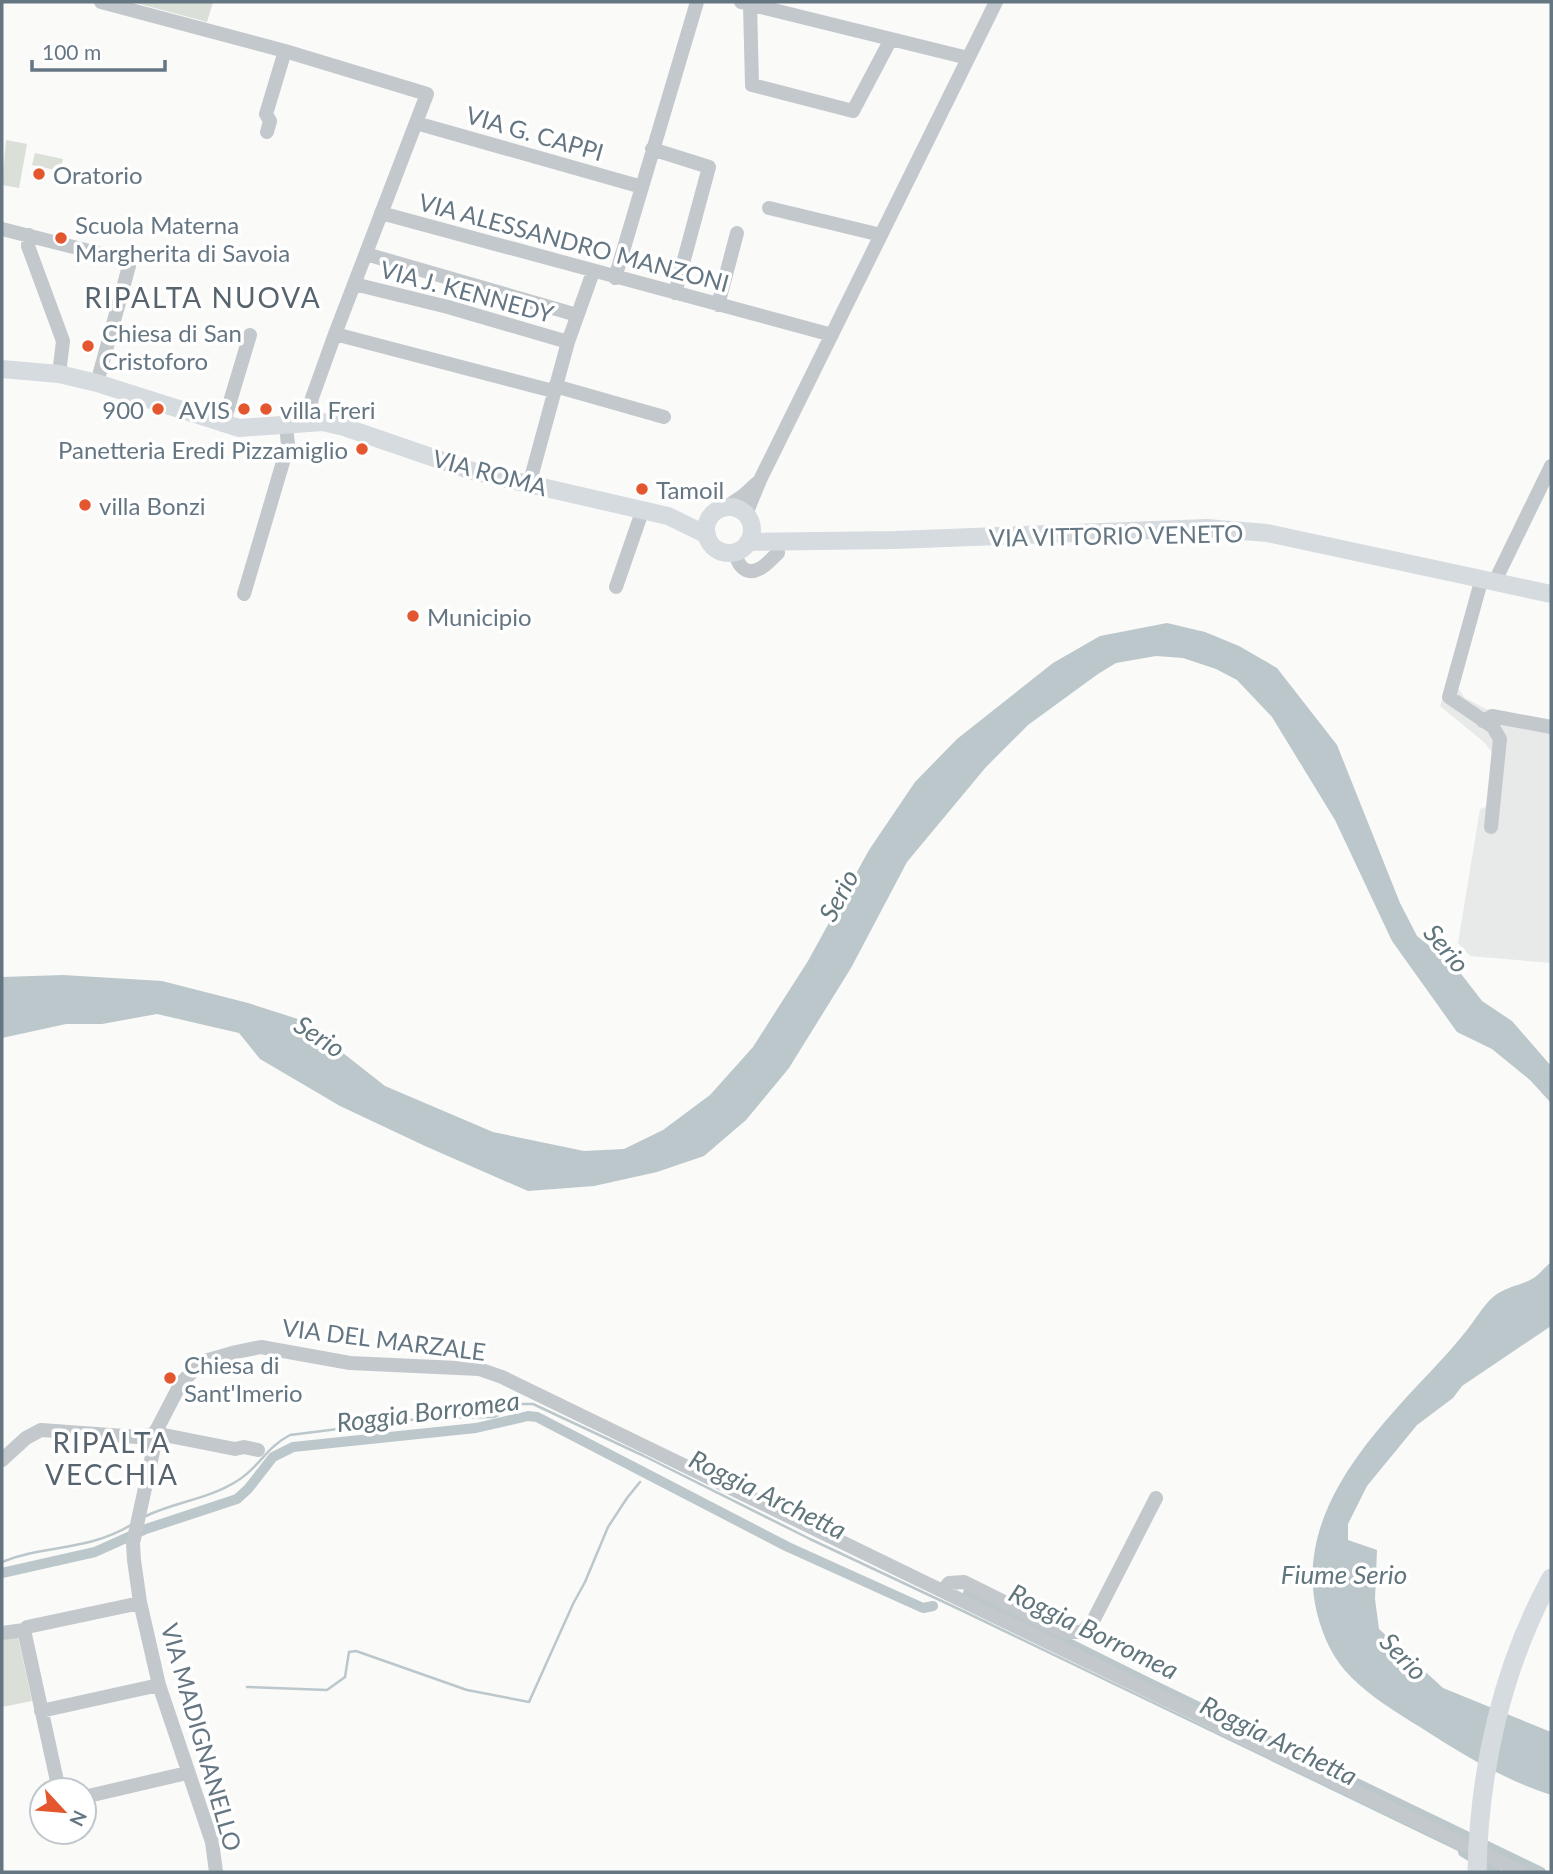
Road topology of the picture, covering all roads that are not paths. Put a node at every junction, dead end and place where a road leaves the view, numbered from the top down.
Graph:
1 (101, 2) edge
2 (697, 2) edge
3 (996, 2) edge
4 (745, 3) edge
5 (891, 39) junction
6 (285, 51) junction
7 (968, 58) junction
8 (416, 123) junction
9 (267, 132) dead end
10 (652, 149) junction
11 (642, 187) junction
12 (769, 208) dead end
13 (382, 213) junction
14 (2, 229) edge
15 (737, 233) dead end
16 (29, 235) junction
17 (881, 235) junction
18 (366, 254) junction
19 (593, 272) junction
20 (615, 278) junction
21 (354, 284) junction
22 (675, 293) junction
23 (718, 304) junction
24 (577, 315) junction
25 (335, 334) junction
26 (250, 335) dead end
27 (832, 335) junction
28 (568, 342) junction
29 (2, 369) edge
30 (59, 374) junction
31 (97, 383) junction
32 (554, 389) junction
33 (664, 417) dead end
34 (307, 422) junction
35 (223, 425) junction
36 (286, 425) junction
37 (1551, 466) edge
38 (760, 480) junction
39 (529, 485) junction
40 (726, 507) junction
41 (643, 509) junction
42 (708, 527) junction
43 (745, 534) junction
44 (778, 553) dead end
45 (1488, 580) junction
46 (616, 587) dead end
47 (244, 594) dead end
48 (1551, 594) edge
49 (1483, 721) junction
50 (1551, 727) edge
51 (1491, 827) dead end
52 (185, 1377) joint
53 (153, 1433) junction
54 (258, 1450) dead end
55 (2, 1460) edge
56 (1156, 1498) dead end
57 (1551, 1578) edge
58 (943, 1591) junction
59 (140, 1603) junction
60 (24, 1630) junction
61 (2, 1633) edge
62 (159, 1685) junction
63 (41, 1711) junction
64 (187, 1773) junction
65 (56, 1776) edge
66 (98, 1794) edge
67 (216, 1872) edge
68 (1477, 1872) edge
69 (1521, 1872) edge

1 - 6 street
2 - 10 street
3 - 7 street
4 - 5 street
4 - 5 street
5 - 7 street
6 - 8 street
6 - 9 street
7 - 17 street
8 - 11 street, VIA G. CAPPI
8 - 13 street
10 - 11 street
10 - 22 street
11 - 20 street
12 - 17 street
13 - 18 street
13 - 19 street, VIA ALESSANDRO MANZONI
14 - 16 street
15 - 23 street
16 - 30 street
16 - 31 street
17 - 27 street
18 - 21 street
18 - 24 street
19 - 20 street, VIA ALESSANDRO MANZONI
19 - 24 street
20 - 22 street, VIA ALESSANDRO MANZONI
21 - 25 street
21 - 28 street, VIA J. KENNEDY
22 - 23 street, VIA ALESSANDRO MANZONI
23 - 27 street, VIA ALESSANDRO MANZONI
24 - 28 street
25 - 32 street
25 - 34 street
26 - 35 street
27 - 38 street
28 - 32 street
29 - 30 main road
30 - 31 main road
31 - 35 main road
32 - 33 street
32 - 39 street
34 - 36 main road, VIA ROMA
34 - 39 main road, VIA ROMA
35 - 36 main road
36 - 47 street
37 - 45 street
38 - 40 street
38 - 43 street
39 - 41 main road, VIA ROMA
40 - 42 main road
40 - 43 main road
41 - 42 main road, VIA ROMA
41 - 46 street
42 - 43 main road
43 - 44 street
43 - 45 main road, VIA VITTORIO VENETO
45 - 48 main road, VIA VITTORIO VENETO
45 - 49 street
49 - 50 street
49 - 51 street
52 - 53 street, VIA MADIGNANELLO
52 - 58 street, VIA DEL MARZALE
53 - 54 street
53 - 55 street
53 - 59 street, VIA MADIGNANELLO
56 - 58 street
57 - 68 highway
58 - 69 street, VIA DEL MARZALE
59 - 60 street
59 - 62 street, VIA MADIGNANELLO
60 - 61 street
60 - 63 street
62 - 63 street
62 - 64 street, VIA MADIGNANELLO
63 - 65 street
64 - 66 street
64 - 67 street, VIA MADIGNANELLO

